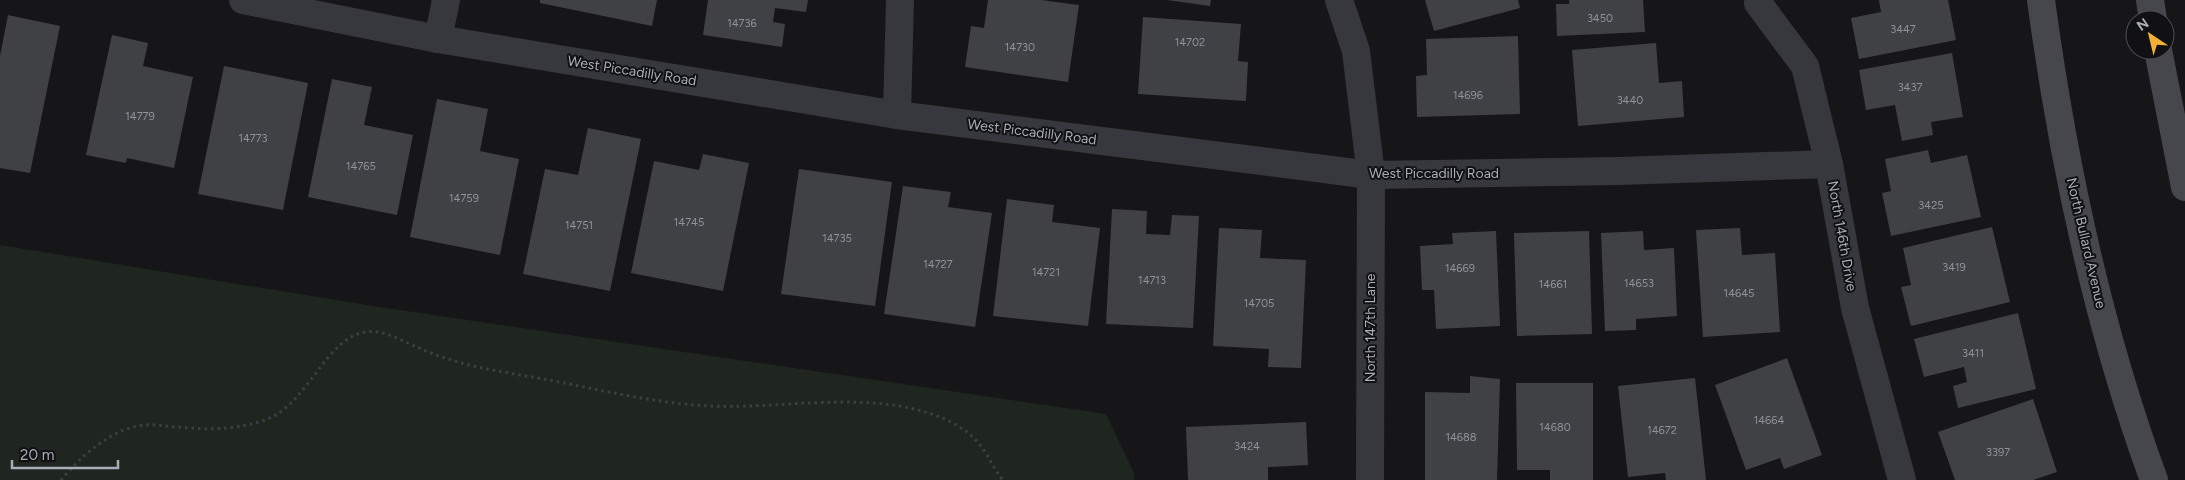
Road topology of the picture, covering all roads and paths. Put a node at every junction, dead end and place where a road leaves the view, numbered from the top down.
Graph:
1 (243, 0) edge
2 (446, 0) edge
3 (900, 0) edge
4 (1339, 0) edge
5 (2041, 0) edge
6 (1758, 3) dead end
7 (438, 39) junction
8 (2160, 60) edge
9 (897, 115) junction
10 (1830, 164) junction
11 (1371, 175) junction
12 (2185, 186) edge
13 (61, 480) edge
14 (1003, 480) edge
15 (1370, 480) edge
16 (1902, 480) edge
17 (2154, 480) edge

1 - 7 street, West Piccadilly Road
2 - 7 street
3 - 9 street
4 - 11 street, North 147th Lane
5 - 17 main road, North Bullard Avenue
6 - 10 street, North 146th Drive
7 - 9 street, West Piccadilly Road
8 - 12 main road
9 - 11 street, West Piccadilly Road
10 - 11 street, West Piccadilly Road
10 - 16 street, North 146th Drive
11 - 15 street, North 147th Lane
13 - 14 path

